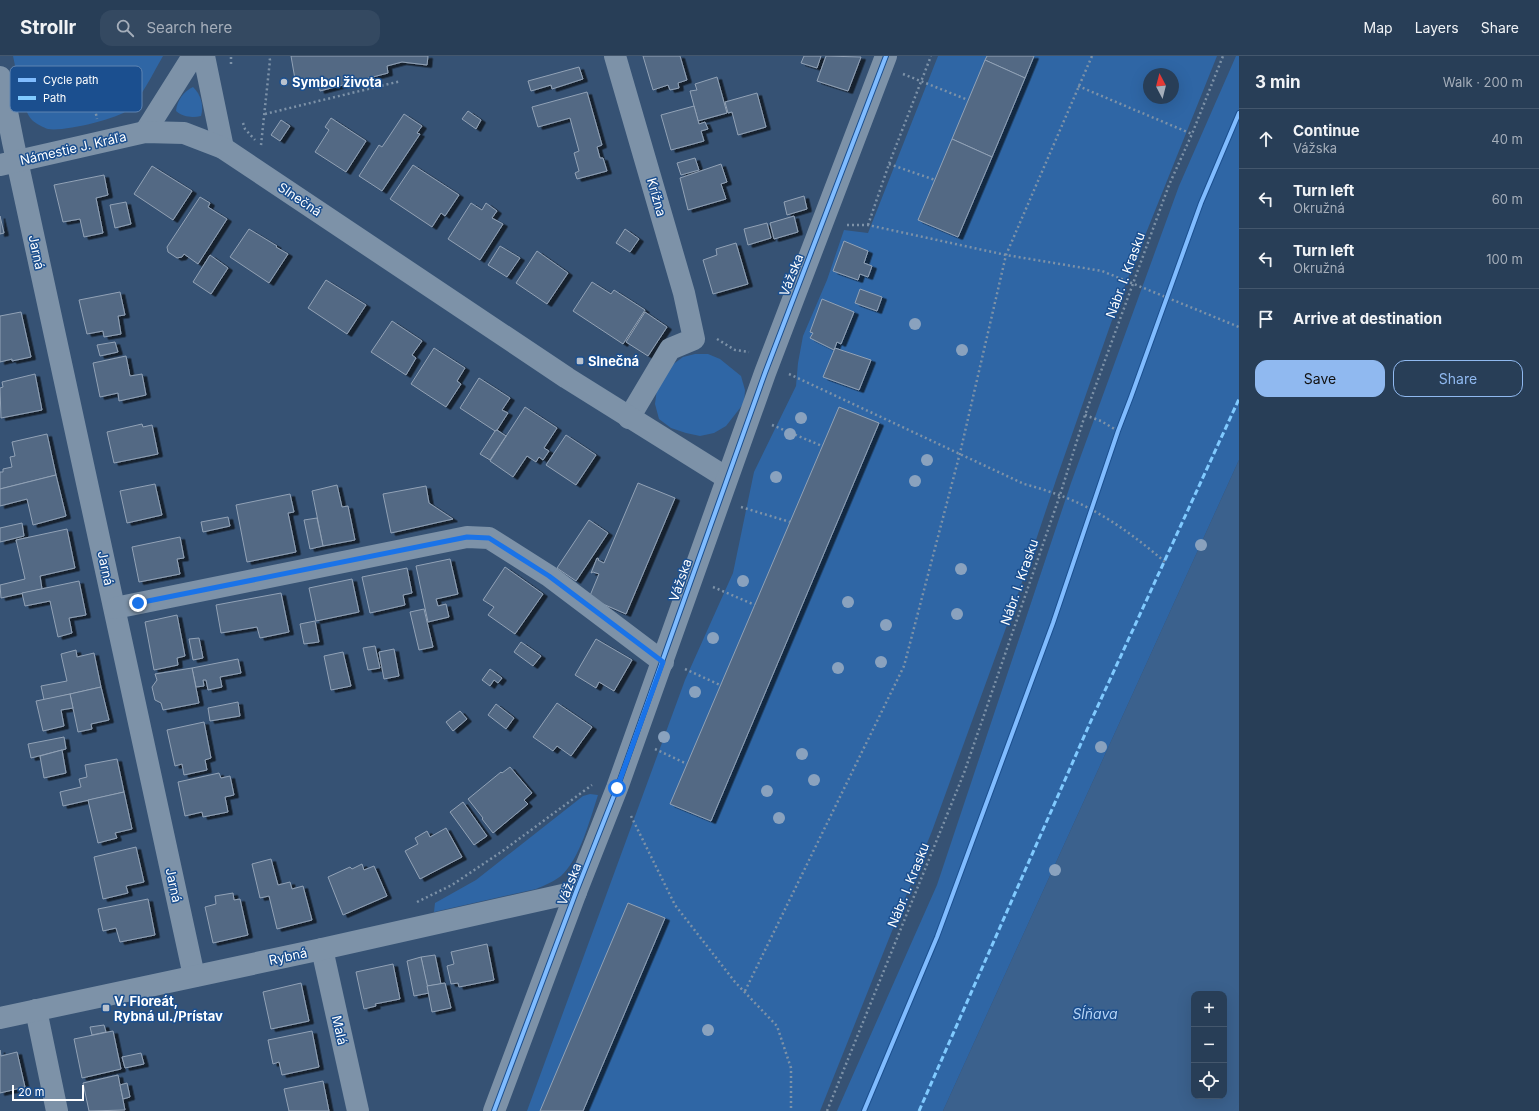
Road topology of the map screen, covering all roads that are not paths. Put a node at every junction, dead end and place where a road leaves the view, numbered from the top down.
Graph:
1 (193, 56) edge
2 (204, 56) edge
3 (615, 56) edge
4 (884, 61) edge
5 (0, 77) edge
6 (145, 132) junction
7 (223, 148) junction
8 (9, 163) edge
9 (629, 418) junction
10 (726, 478) junction
11 (115, 608) junction
12 (671, 664) junction
13 (576, 892) junction
14 (322, 949) junction
15 (194, 976) junction
16 (36, 1010) junction
17 (0, 1018) edge
18 (58, 1111) edge
19 (358, 1111) edge
20 (494, 1111) edge

1 - 6 street
2 - 7 street
3 - 9 street, Krížna
4 - 10 street, Vážska
5 - 8 street, Jarná
6 - 7 street, Slnečná
6 - 8 street, Námestie J. Kráľa
7 - 9 street, Slnečná
8 - 11 street, Jarná
9 - 10 street, Slnečná
10 - 12 street, Vážska
11 - 12 street
11 - 15 street, Jarná
12 - 13 street, Vážska
13 - 14 street, Rybná
13 - 20 street, Vážska
14 - 15 street, Rybná
14 - 19 street, Malá
15 - 16 street, Rybná
16 - 17 street, Rybná
16 - 18 street

